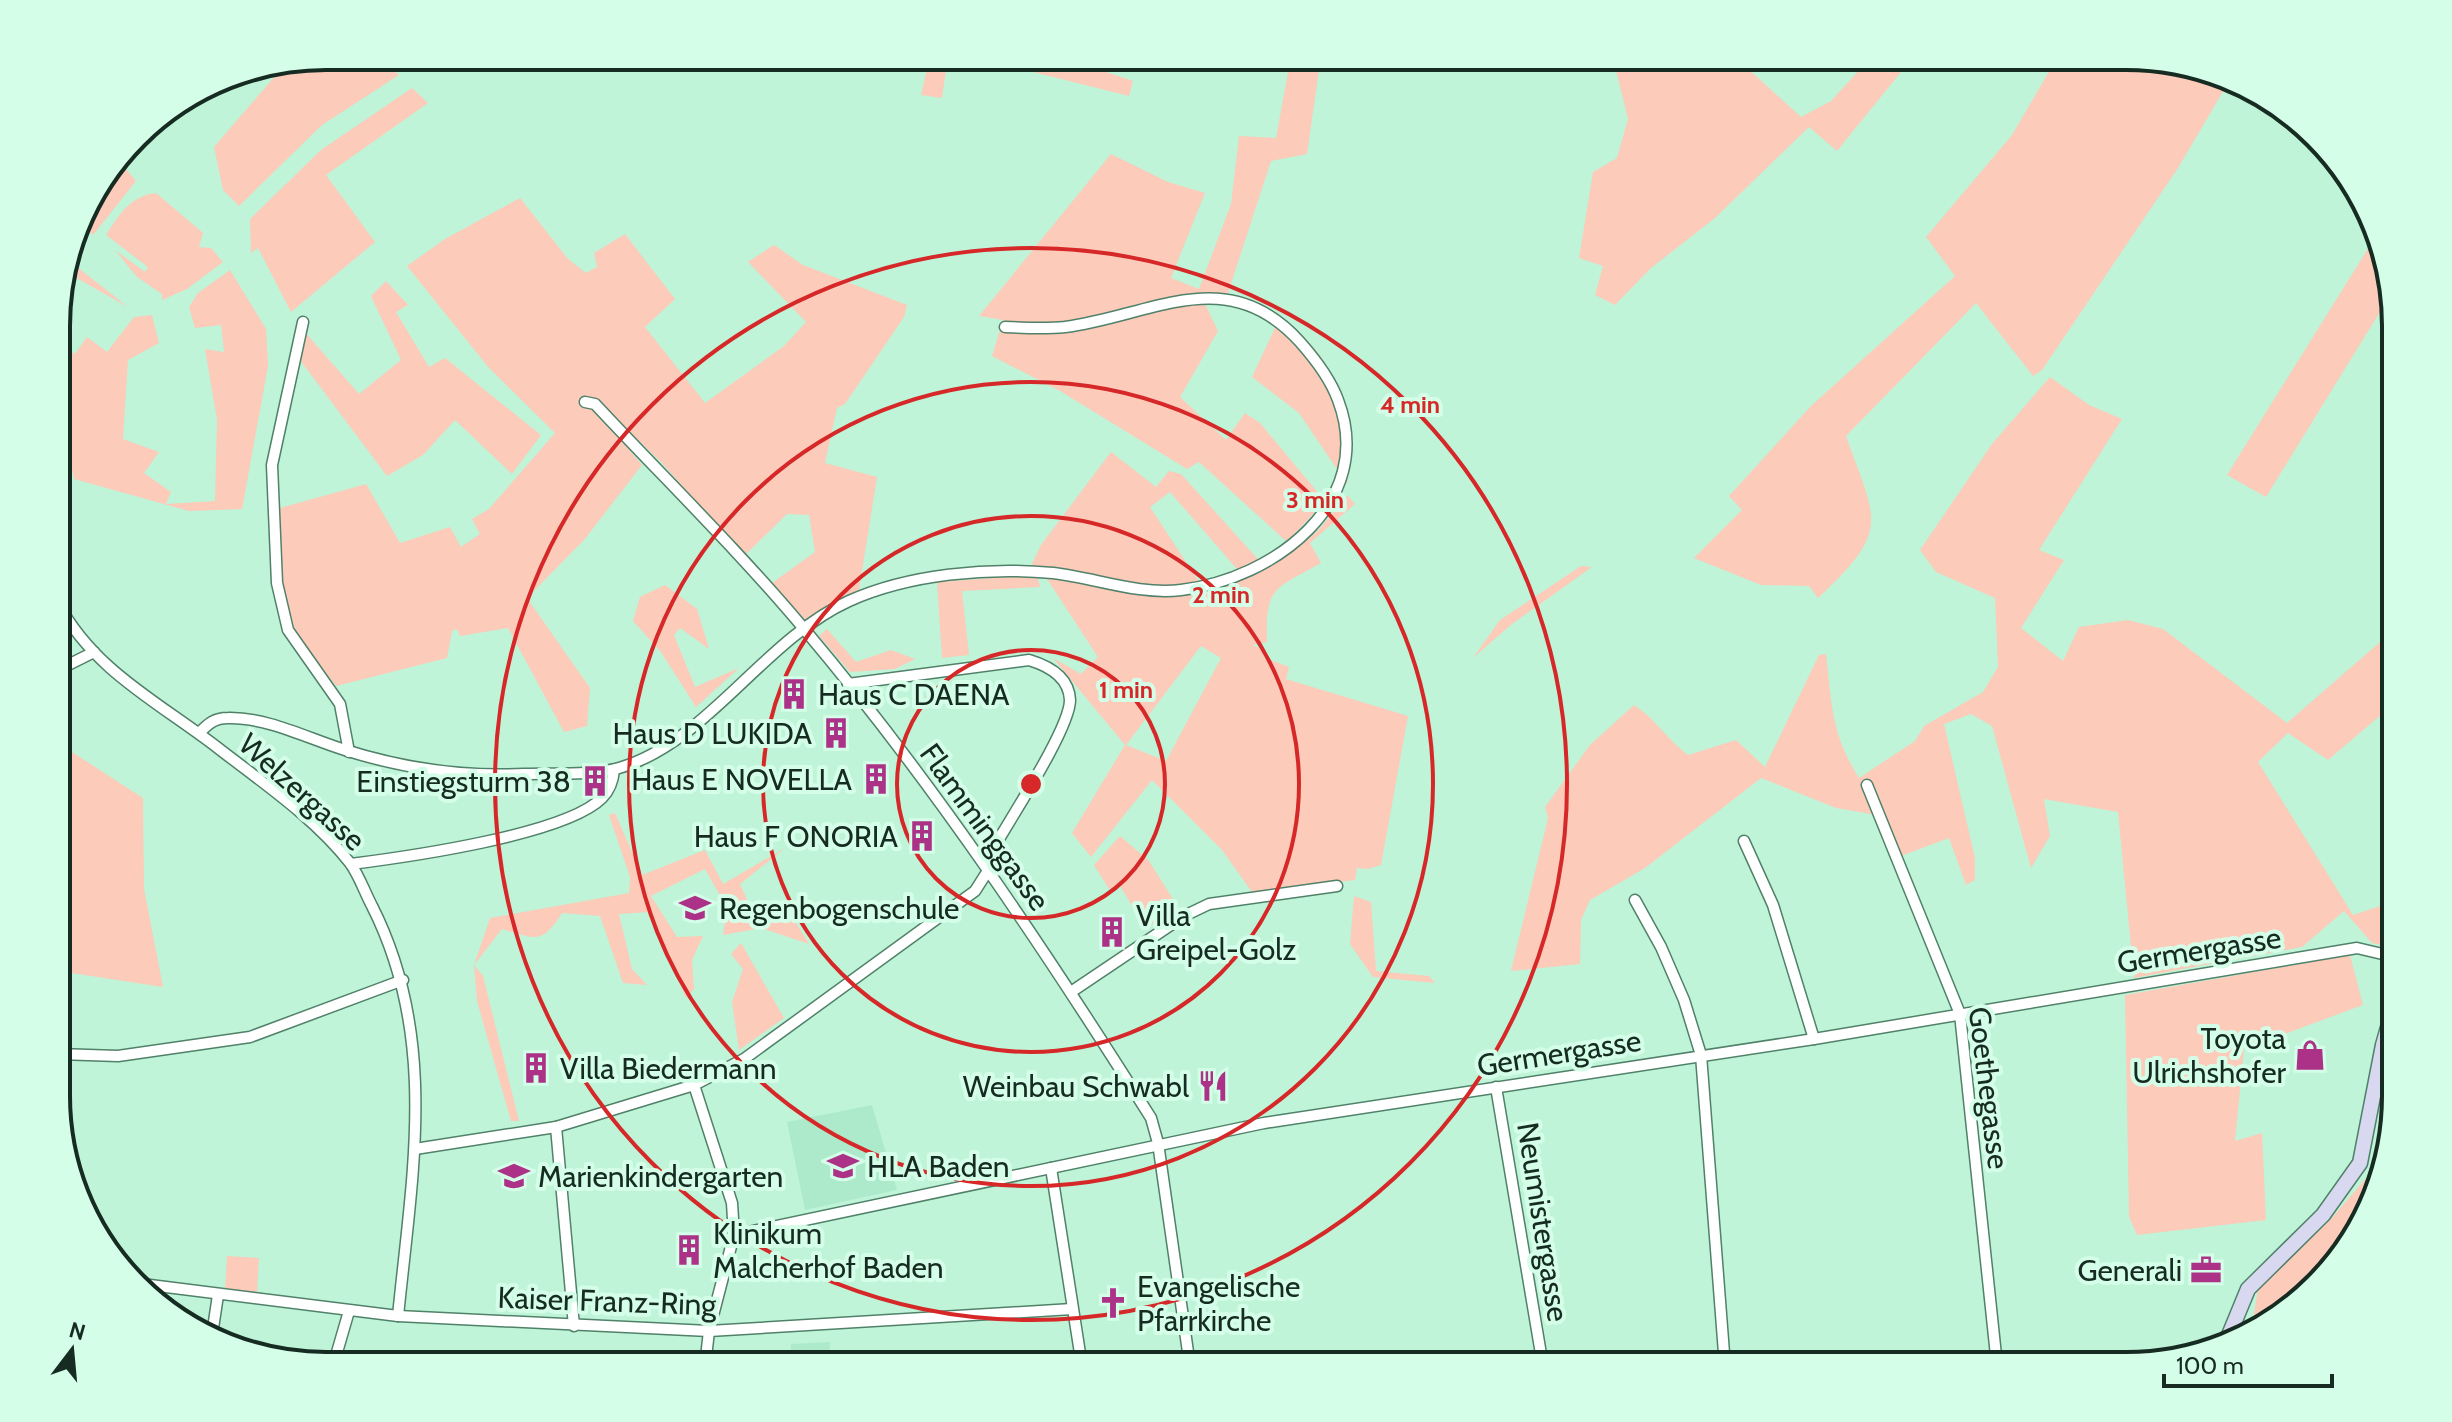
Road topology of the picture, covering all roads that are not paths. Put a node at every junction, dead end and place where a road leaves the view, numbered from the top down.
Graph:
1 (303, 322) dead end
2 (1005, 327) dead end
3 (585, 402) dead end
4 (70, 619) edge
5 (804, 629) junction
6 (94, 652) junction
7 (70, 664) edge
8 (848, 684) junction
9 (199, 733) junction
10 (349, 752) junction
11 (614, 770) junction
12 (1867, 785) dead end
13 (1744, 841) dead end
14 (351, 864) junction
15 (986, 864) junction
16 (1337, 886) dead end
17 (1635, 900) dead end
18 (2381, 951) edge
19 (403, 980) junction
20 (1071, 992) junction
21 (1960, 1014) junction
22 (1814, 1039) junction
23 (70, 1054) edge
24 (1701, 1055) junction
25 (2381, 1055) edge
26 (694, 1085) junction
27 (1496, 1087) junction
28 (556, 1127) junction
29 (1158, 1143) junction
30 (415, 1149) junction
31 (1051, 1168) junction
32 (734, 1235) junction
33 (155, 1286) edge
34 (218, 1295) junction
35 (1072, 1309) junction
36 (349, 1311) junction
37 (398, 1316) junction
38 (213, 1325) edge
39 (574, 1326) junction
40 (2232, 1329) edge
41 (709, 1331) junction
42 (1541, 1351) edge
43 (1724, 1351) edge
44 (1996, 1351) edge
45 (337, 1352) edge
46 (707, 1352) edge
47 (1079, 1352) edge
48 (1188, 1352) edge

1 - 10 street
2 - 5 street
3 - 5 street, Flamminggasse
4 - 6 street, Welzergasse
5 - 8 street, Flamminggasse
5 - 11 street
6 - 7 street
6 - 9 street, Welzergasse
8 - 15 street, Flamminggasse
8 - 15 street
9 - 10 street
9 - 14 street, Welzergasse
10 - 11 street
11 - 14 street
12 - 21 street, Goethegasse
13 - 22 street
14 - 19 street, Welzergasse
15 - 20 street, Flamminggasse
15 - 26 street
16 - 20 street
17 - 24 street
18 - 21 street, Germergasse
19 - 23 street
19 - 30 street, Welzergasse
20 - 29 street, Flamminggasse
21 - 22 street, Germergasse
21 - 44 street, Goethegasse
22 - 24 street, Germergasse
24 - 27 street, Germergasse
24 - 43 street
25 - 40 main road
26 - 28 street
26 - 32 street
27 - 29 street, Germergasse
27 - 42 street, Neumistergasse
28 - 30 street
28 - 39 street
29 - 31 street, Germergasse
29 - 48 street, Flamminggasse
30 - 37 street, Welzergasse
31 - 32 street, Germergasse
31 - 35 street
32 - 41 street
33 - 34 street, Kaiser Franz-Ring
34 - 36 street, Kaiser Franz-Ring
34 - 38 street
35 - 41 street, Kaiser Franz-Ring
35 - 47 street
36 - 37 street, Kaiser Franz-Ring
36 - 45 street
37 - 39 street, Kaiser Franz-Ring
39 - 41 street, Kaiser Franz-Ring
41 - 46 street

